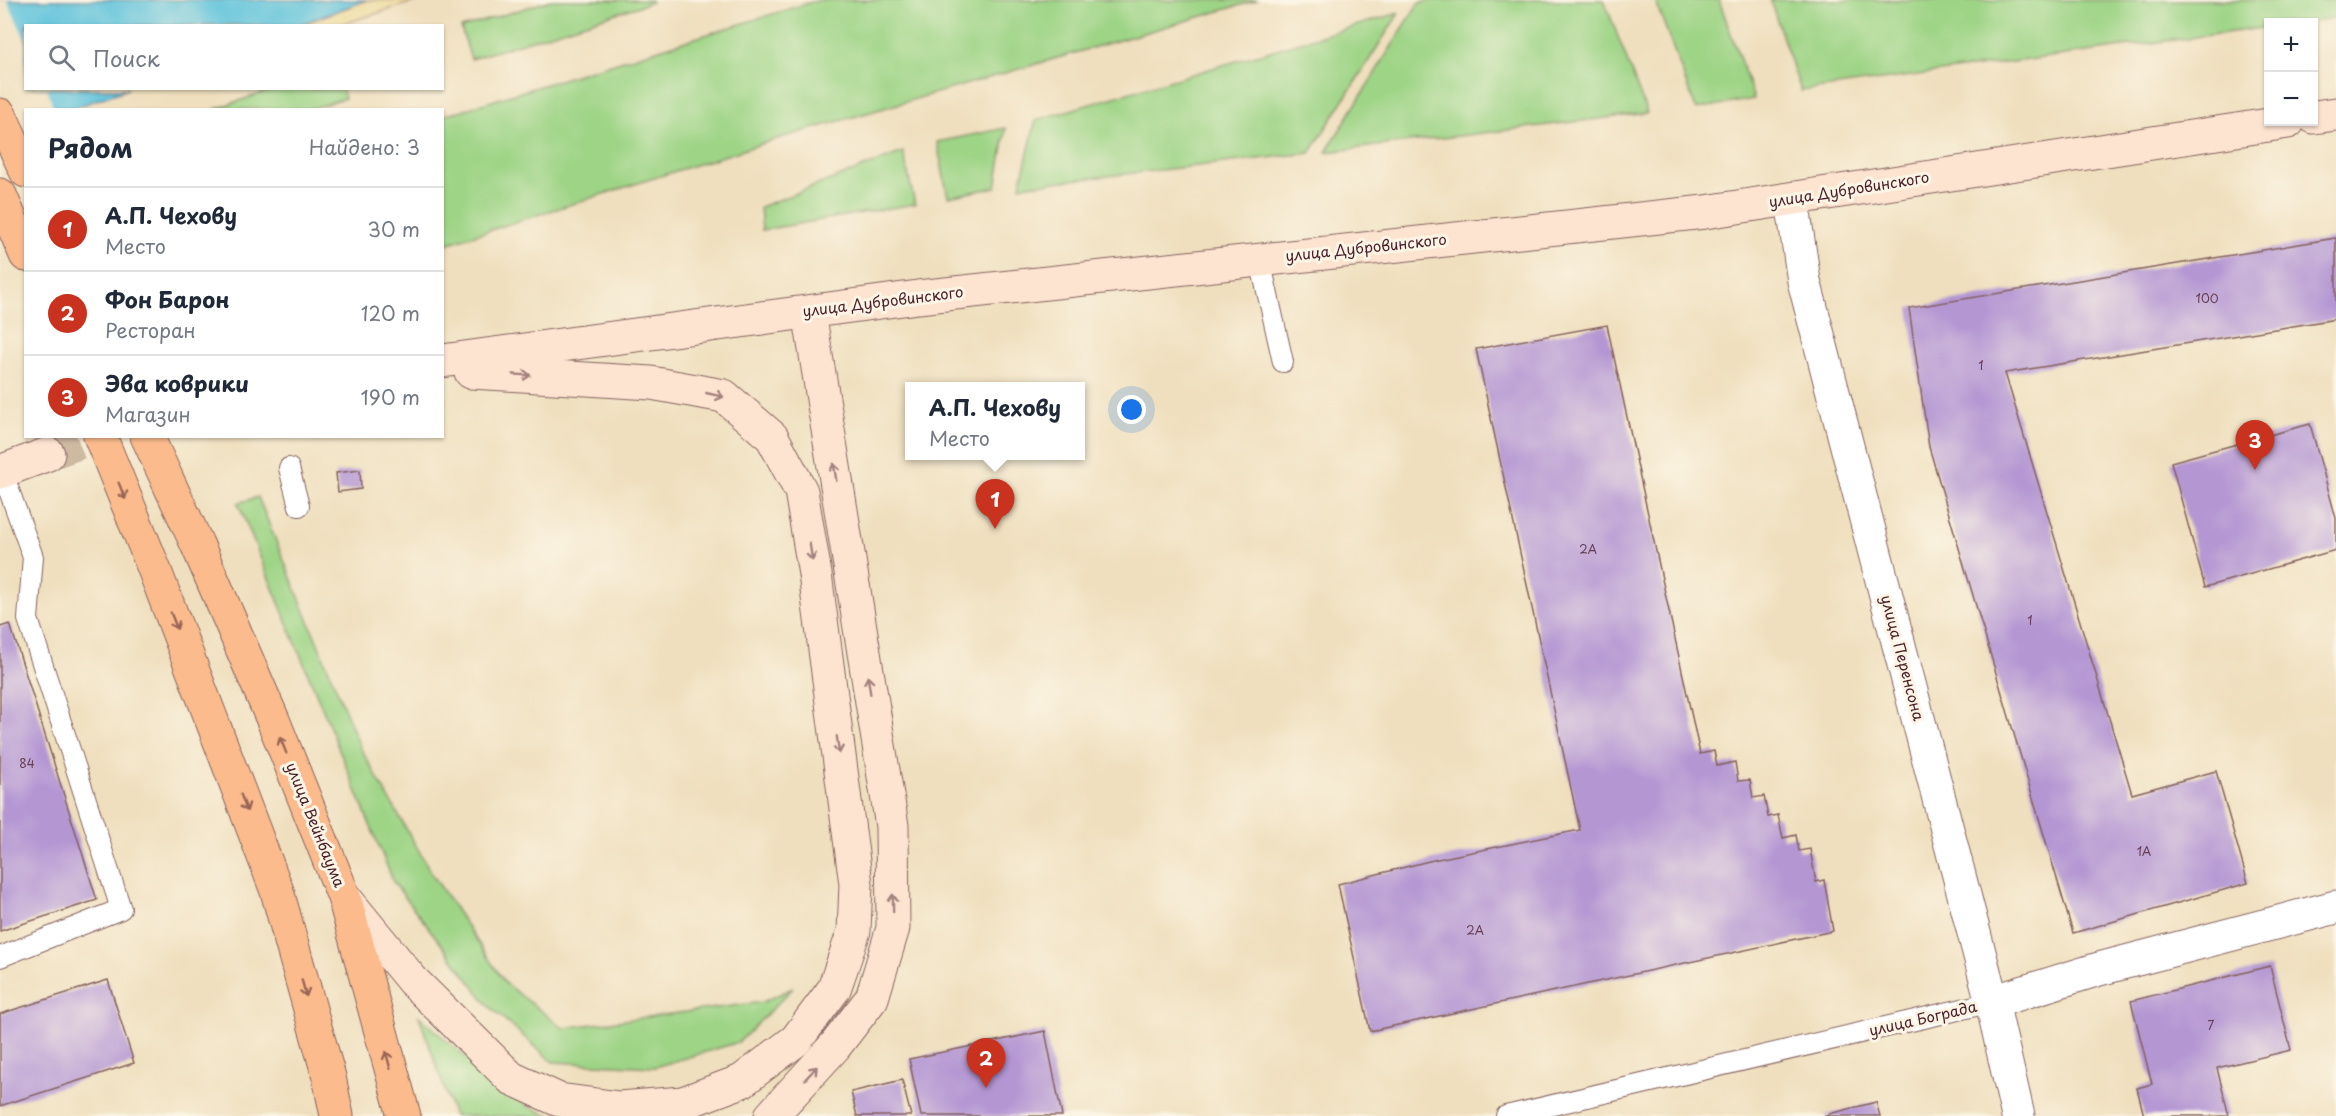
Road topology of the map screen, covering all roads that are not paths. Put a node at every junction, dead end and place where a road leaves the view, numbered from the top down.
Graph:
1 (2336, 114) edge
2 (0, 115) edge
3 (2318, 116) edge
4 (2264, 126) edge
5 (24, 167) edge
6 (0, 195) edge
7 (1792, 200) junction
8 (24, 250) edge
9 (1260, 260) junction
10 (809, 312) junction
11 (444, 361) edge
12 (1283, 362) dead end
13 (444, 370) edge
14 (101, 438) edge
15 (148, 438) edge
16 (48, 454) tunnel mouth
17 (289, 468) dead end
18 (1, 472) edge
19 (299, 506) dead end
20 (344, 897) junction
21 (2336, 907) edge
22 (0, 957) edge
23 (1992, 1002) junction
24 (337, 1116) edge
25 (404, 1116) edge
26 (771, 1116) edge
27 (1506, 1116) edge
28 (2018, 1116) edge

1 - 3 main road
2 - 5 highway
4 - 7 main road, улица Дубровинского
6 - 8 highway
7 - 9 main road, улица Дубровинского
7 - 23 street, улица Перенсона
9 - 10 main road, улица Дубровинского
9 - 12 lane
10 - 11 main road, улица Дубровинского
26 -> 10 main road
13 -> 20 main road
14 -> 24 highway
20 -> 15 highway, улица Вейнбаума
16 - 18 main road
17 - 19 lane
18 - 22 lane
25 -> 20 highway, улица Вейнбаума
21 - 23 street, улица Бограда
23 - 27 lane, улица Бограда
23 - 28 street, улица Перенсона

